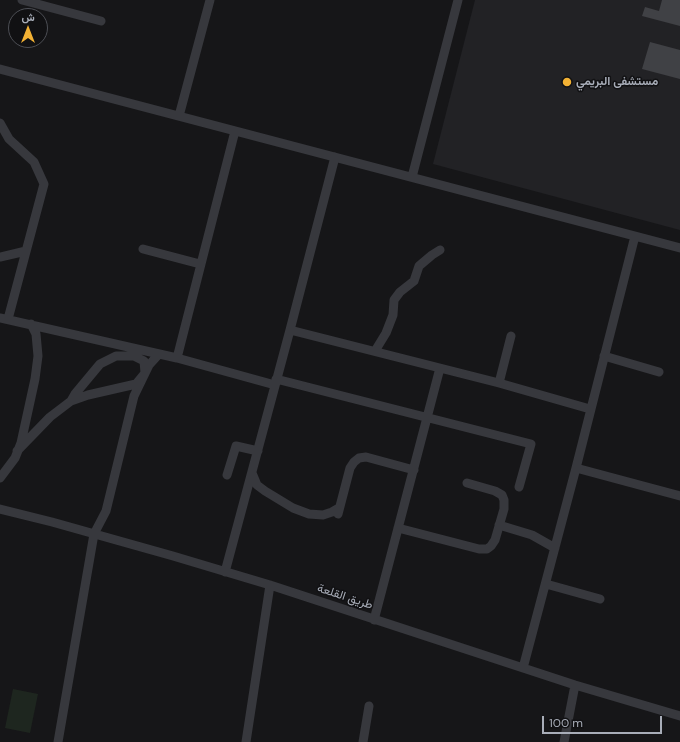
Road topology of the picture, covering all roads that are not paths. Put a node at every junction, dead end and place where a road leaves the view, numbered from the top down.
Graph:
1 (22, 0) edge
2 (210, 0) edge
3 (458, 0) edge
4 (101, 21) dead end
5 (0, 69) edge
6 (179, 116) junction
7 (0, 123) edge
8 (235, 131) junction
9 (334, 157) junction
10 (412, 177) junction
11 (635, 236) junction
12 (680, 248) edge
13 (143, 249) dead end
14 (440, 250) dead end
15 (26, 251) junction
16 (0, 257) edge
17 (200, 264) junction
18 (4, 318) edge
19 (30, 324) junction
20 (290, 330) junction
21 (511, 336) dead end
22 (375, 351) junction
23 (159, 354) junction
24 (604, 356) junction
25 (177, 358) junction
26 (440, 368) junction
27 (659, 372) dead end
28 (145, 373) junction
29 (276, 382) junction
30 (500, 383) junction
31 (71, 401) junction
32 (590, 410) junction
33 (428, 418) junction
34 (18, 451) junction
35 (258, 451) junction
36 (576, 468) junction
37 (414, 470) junction
38 (252, 474) junction
39 (228, 476) dead end
40 (0, 478) edge
41 (467, 483) dead end
42 (519, 487) dead end
43 (680, 496) edge
44 (0, 510) edge
45 (499, 525) junction
46 (398, 528) junction
47 (94, 534) junction
48 (555, 548) junction
49 (225, 572) junction
50 (546, 584) junction
51 (270, 585) junction
52 (600, 599) dead end
53 (374, 620) junction
54 (523, 668) junction
55 (575, 685) junction
56 (369, 706) dead end
57 (680, 716) edge
58 (58, 742) edge
59 (246, 742) edge
60 (363, 742) edge
61 (564, 742) edge

1 - 4 street
2 - 6 street
3 - 10 street
5 - 6 street
6 - 8 street
7 - 15 street
8 - 9 street
8 - 17 street
9 - 10 street
9 - 20 street
10 - 11 street
11 - 12 street
11 - 24 street
13 - 17 street
14 - 22 street
15 - 16 street
15 - 18 street
17 - 25 street
18 - 19 street
19 - 23 street
19 - 34 street
20 - 22 street
20 - 29 street
21 - 30 street
22 - 26 street
23 - 25 street
23 - 28 street
24 - 27 street
24 - 32 street
25 - 29 street
26 - 30 street
26 - 33 street
28 - 31 street
28 - 31 street
28 - 47 street
29 - 33 street
29 - 35 street
30 - 32 street
31 - 34 street
32 - 36 street
33 - 37 street
33 - 42 street
34 - 40 street
35 - 38 street
35 - 39 street
36 - 43 street
36 - 48 street
37 - 38 street
37 - 46 street
38 - 49 street
41 - 45 street
44 - 47 street, طريق القلعة
45 - 46 street
45 - 48 street
46 - 53 street
47 - 49 street, طريق القلعة
47 - 58 street
48 - 50 street
49 - 51 street, طريق القلعة
50 - 52 street
50 - 54 street
51 - 53 street, طريق القلعة
51 - 59 street
53 - 54 street, طريق القلعة
54 - 55 street, طريق القلعة
55 - 57 street, طريق القلعة
55 - 61 street
56 - 60 street

